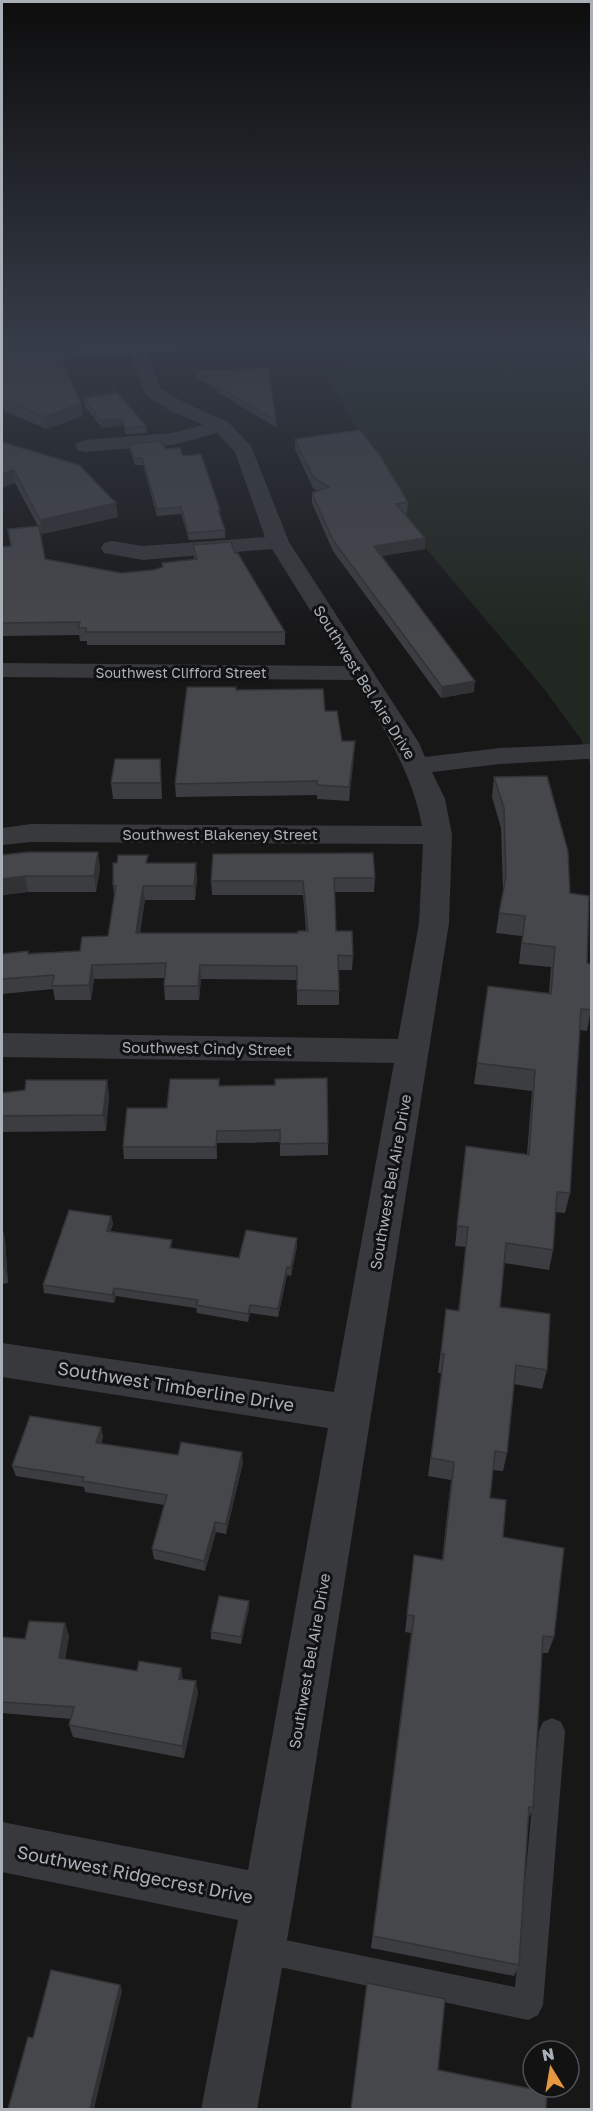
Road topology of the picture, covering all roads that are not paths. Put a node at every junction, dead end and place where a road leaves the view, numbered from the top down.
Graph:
1 (154, 441) edge
2 (235, 441) edge
3 (86, 446) dead end
4 (278, 542) junction
5 (112, 548) dead end
6 (2, 670) edge
7 (360, 673) junction
8 (586, 751) dead end
9 (417, 766) junction
10 (438, 835) junction
11 (2, 836) edge
12 (2, 1045) edge
13 (412, 1051) junction
14 (2, 1360) edge
15 (351, 1413) junction
16 (552, 1731) dead end
17 (2, 1847) edge
18 (268, 1900) junction
19 (259, 1949) junction
20 (229, 2109) edge

1 - 3 street
2 - 4 street, Southwest Bel Aire Drive
4 - 5 street
4 - 7 street, Southwest Bel Aire Drive
6 - 7 street, Southwest Clifford Street
7 - 9 street, Southwest Bel Aire Drive
8 - 9 street
9 - 10 street, Southwest Bel Aire Drive
10 - 11 street, Southwest Blakeney Street
10 - 13 street, Southwest Bel Aire Drive
12 - 13 street, Southwest Cindy Street
13 - 15 street, Southwest Bel Aire Drive
14 - 15 street, Southwest Timberline Drive
15 - 18 street, Southwest Bel Aire Drive
16 - 19 lane
17 - 18 street, Southwest Ridgecrest Drive
18 - 19 street, Southwest Bel Aire Drive
19 - 20 street, Southwest Bel Aire Drive

